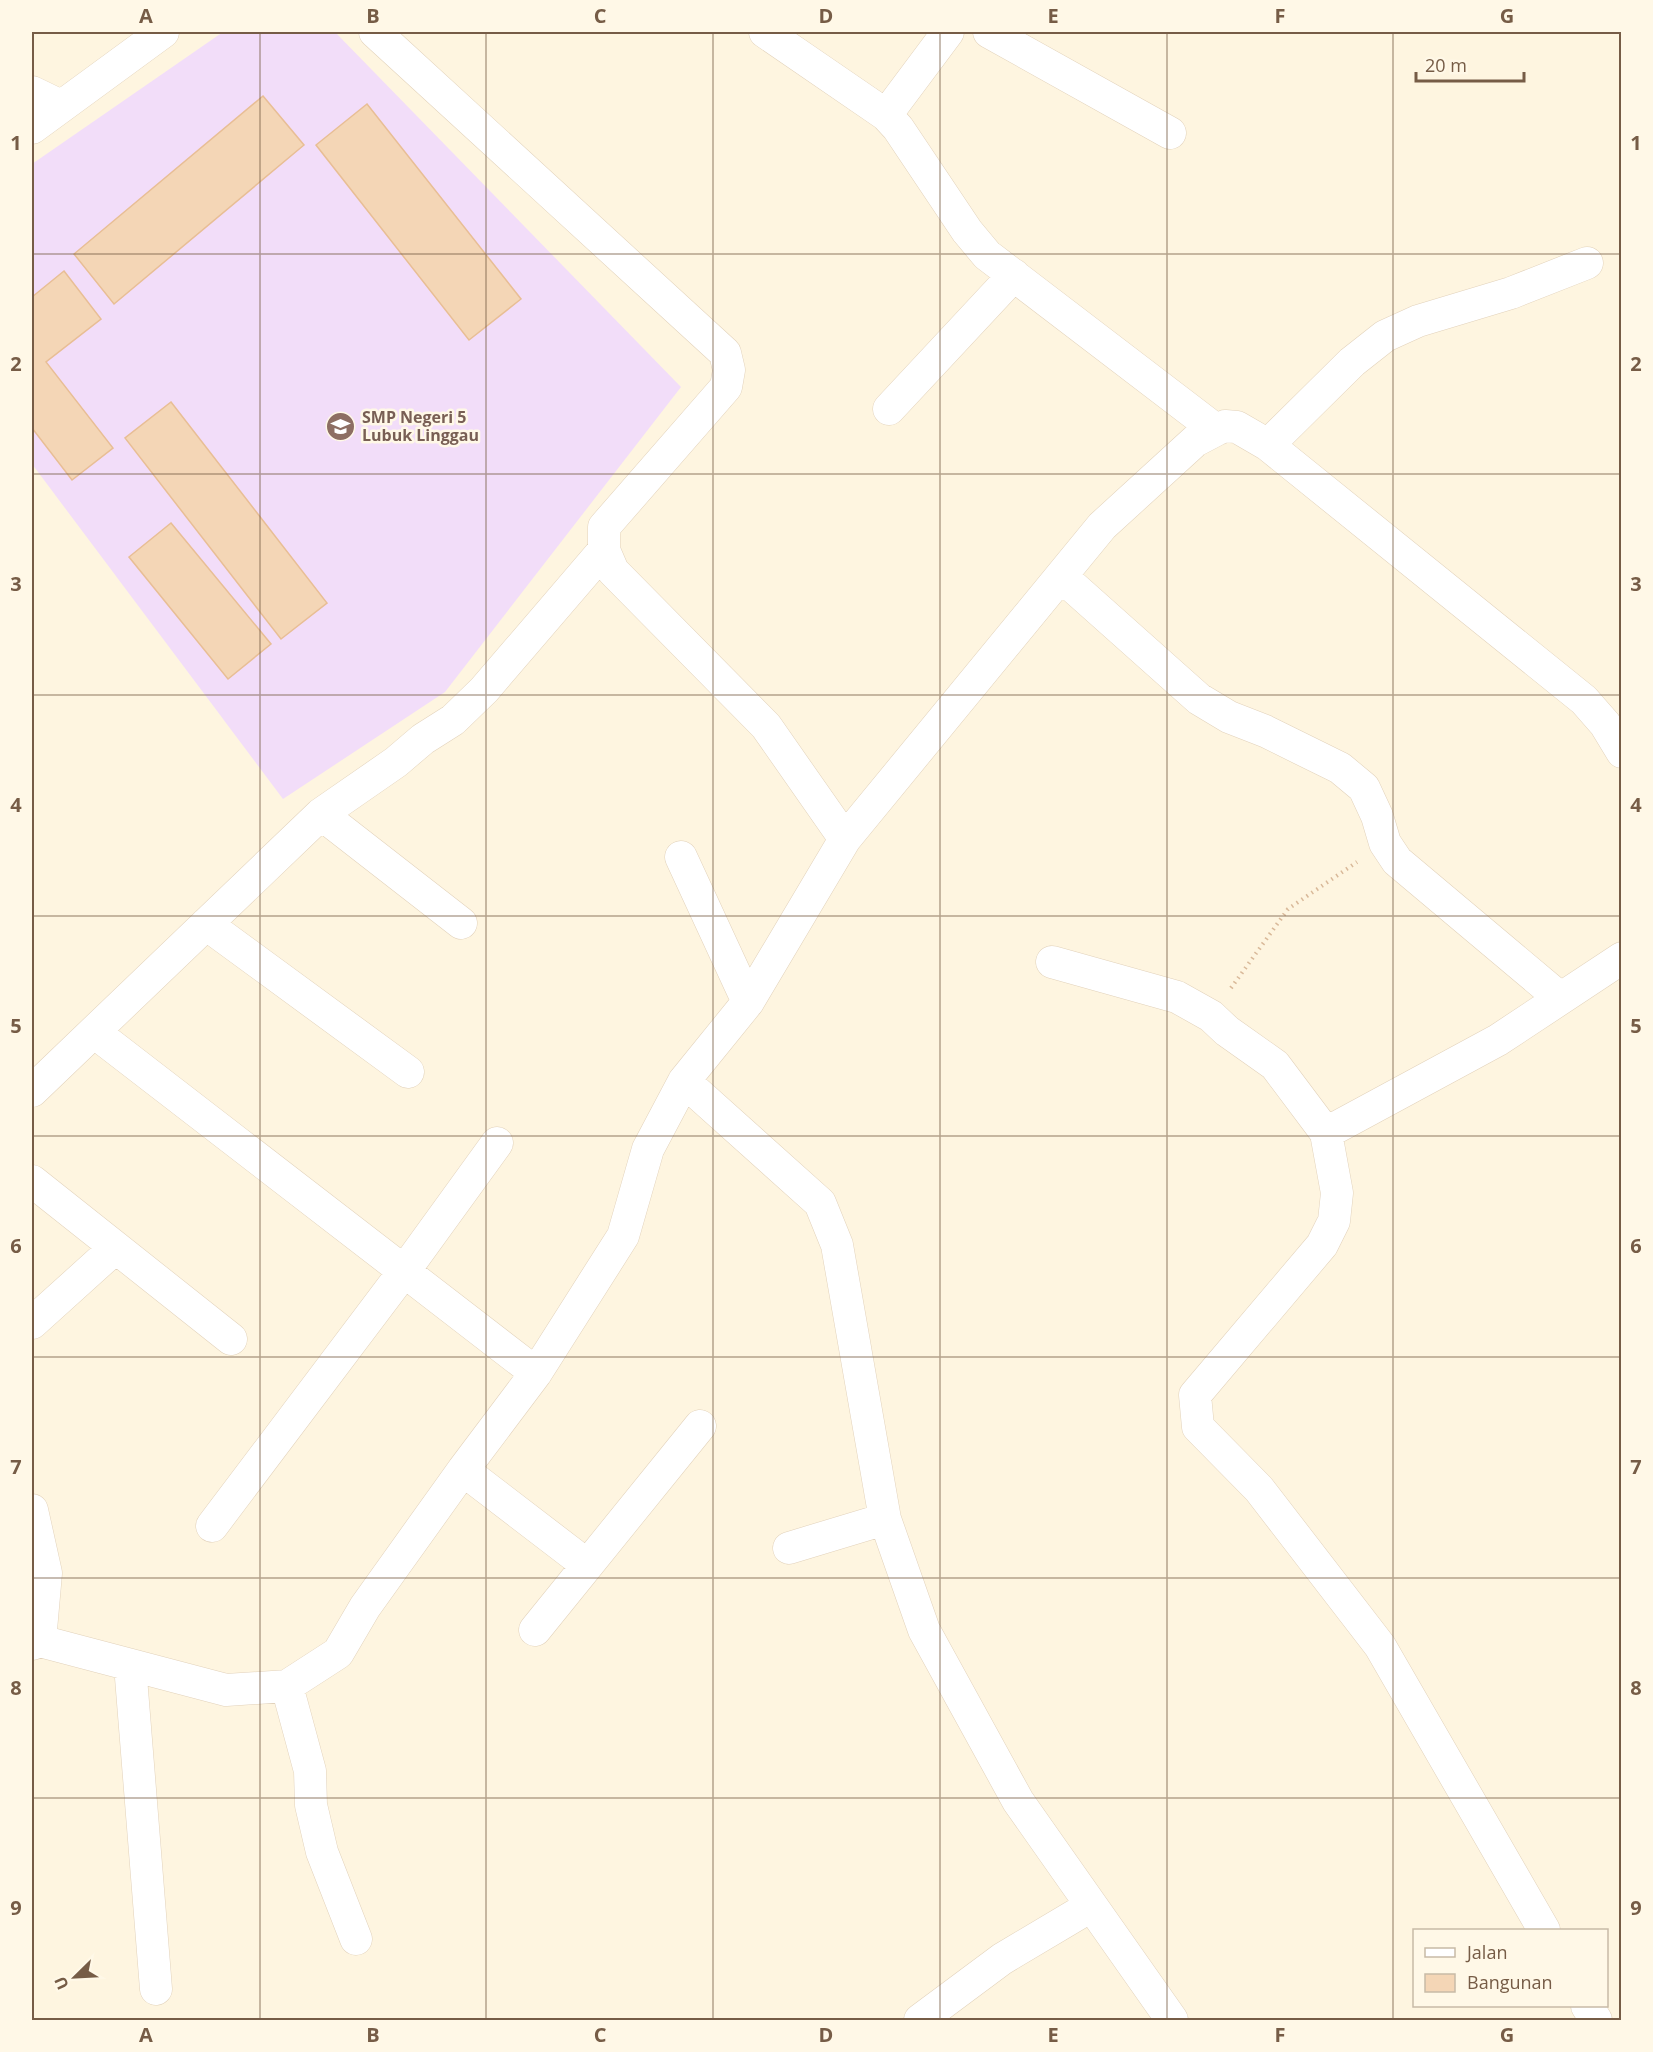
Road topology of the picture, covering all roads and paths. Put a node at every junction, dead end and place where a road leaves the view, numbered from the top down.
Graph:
1 (163, 32) edge
2 (375, 32) edge
3 (765, 32) edge
4 (948, 32) edge
5 (990, 32) edge
6 (32, 92) edge
7 (61, 106) junction
8 (886, 115) junction
9 (32, 128) edge
10 (1170, 133) dead end
11 (1587, 263) dead end
12 (1014, 275) junction
13 (889, 409) dead end
14 (1216, 430) junction
15 (1268, 446) junction
16 (604, 550) junction
17 (1061, 576) junction
18 (1622, 752) edge
19 (321, 814) junction
20 (845, 839) junction
21 (1385, 843) junction
22 (681, 857) dead end
23 (461, 922) dead end
24 (206, 924) junction
25 (1622, 958) edge
26 (1052, 962) dead end
27 (1560, 998) junction
28 (748, 1002) junction
29 (1211, 1016) junction
30 (94, 1032) junction
31 (408, 1072) dead end
32 (684, 1081) junction
33 (32, 1091) edge
34 (1326, 1133) junction
35 (497, 1143) dead end
36 (32, 1181) edge
37 (114, 1248) junction
38 (405, 1270) junction
39 (32, 1323) edge
40 (231, 1339) dead end
41 (536, 1373) junction
42 (700, 1426) dead end
43 (463, 1470) junction
44 (32, 1510) edge
45 (885, 1519) junction
46 (212, 1526) dead end
47 (789, 1548) dead end
48 (587, 1565) junction
49 (535, 1630) dead end
50 (36, 1642) edge
51 (130, 1665) junction
52 (287, 1686) junction
53 (1090, 1906) junction
54 (1543, 1929) edge
55 (356, 1939) dead end
56 (156, 1989) dead end
57 (1588, 2007) edge
58 (920, 2020) edge
59 (1172, 2020) edge
60 (1596, 2020) edge

1 - 7 street
2 - 16 street
3 - 8 street
4 - 8 street
5 - 10 street
6 - 7 street
7 - 9 street
8 - 12 street
11 - 15 street
12 - 13 street
12 - 14 street
14 - 15 street
14 - 17 street
15 - 18 street
16 - 19 street
16 - 20 street
17 - 20 street
17 - 21 street
19 - 23 street
19 - 24 street
20 - 28 street
21 - 27 street
21 - 29 path
22 - 28 street
24 - 30 street
24 - 31 street
25 - 27 street
26 - 29 street
27 - 34 street
28 - 32 street
29 - 34 street
30 - 33 street
30 - 38 street
32 - 41 street
32 - 45 street
34 - 54 street
35 - 38 street
36 - 37 street
37 - 39 street
37 - 40 street
38 - 41 street
38 - 46 street
41 - 43 street
42 - 48 street
43 - 48 street
43 - 52 street
44 - 50 street
45 - 47 street
45 - 53 street
48 - 49 street
50 - 51 street
51 - 52 street
51 - 56 street
52 - 55 street
53 - 58 street
53 - 59 street
57 - 60 street

